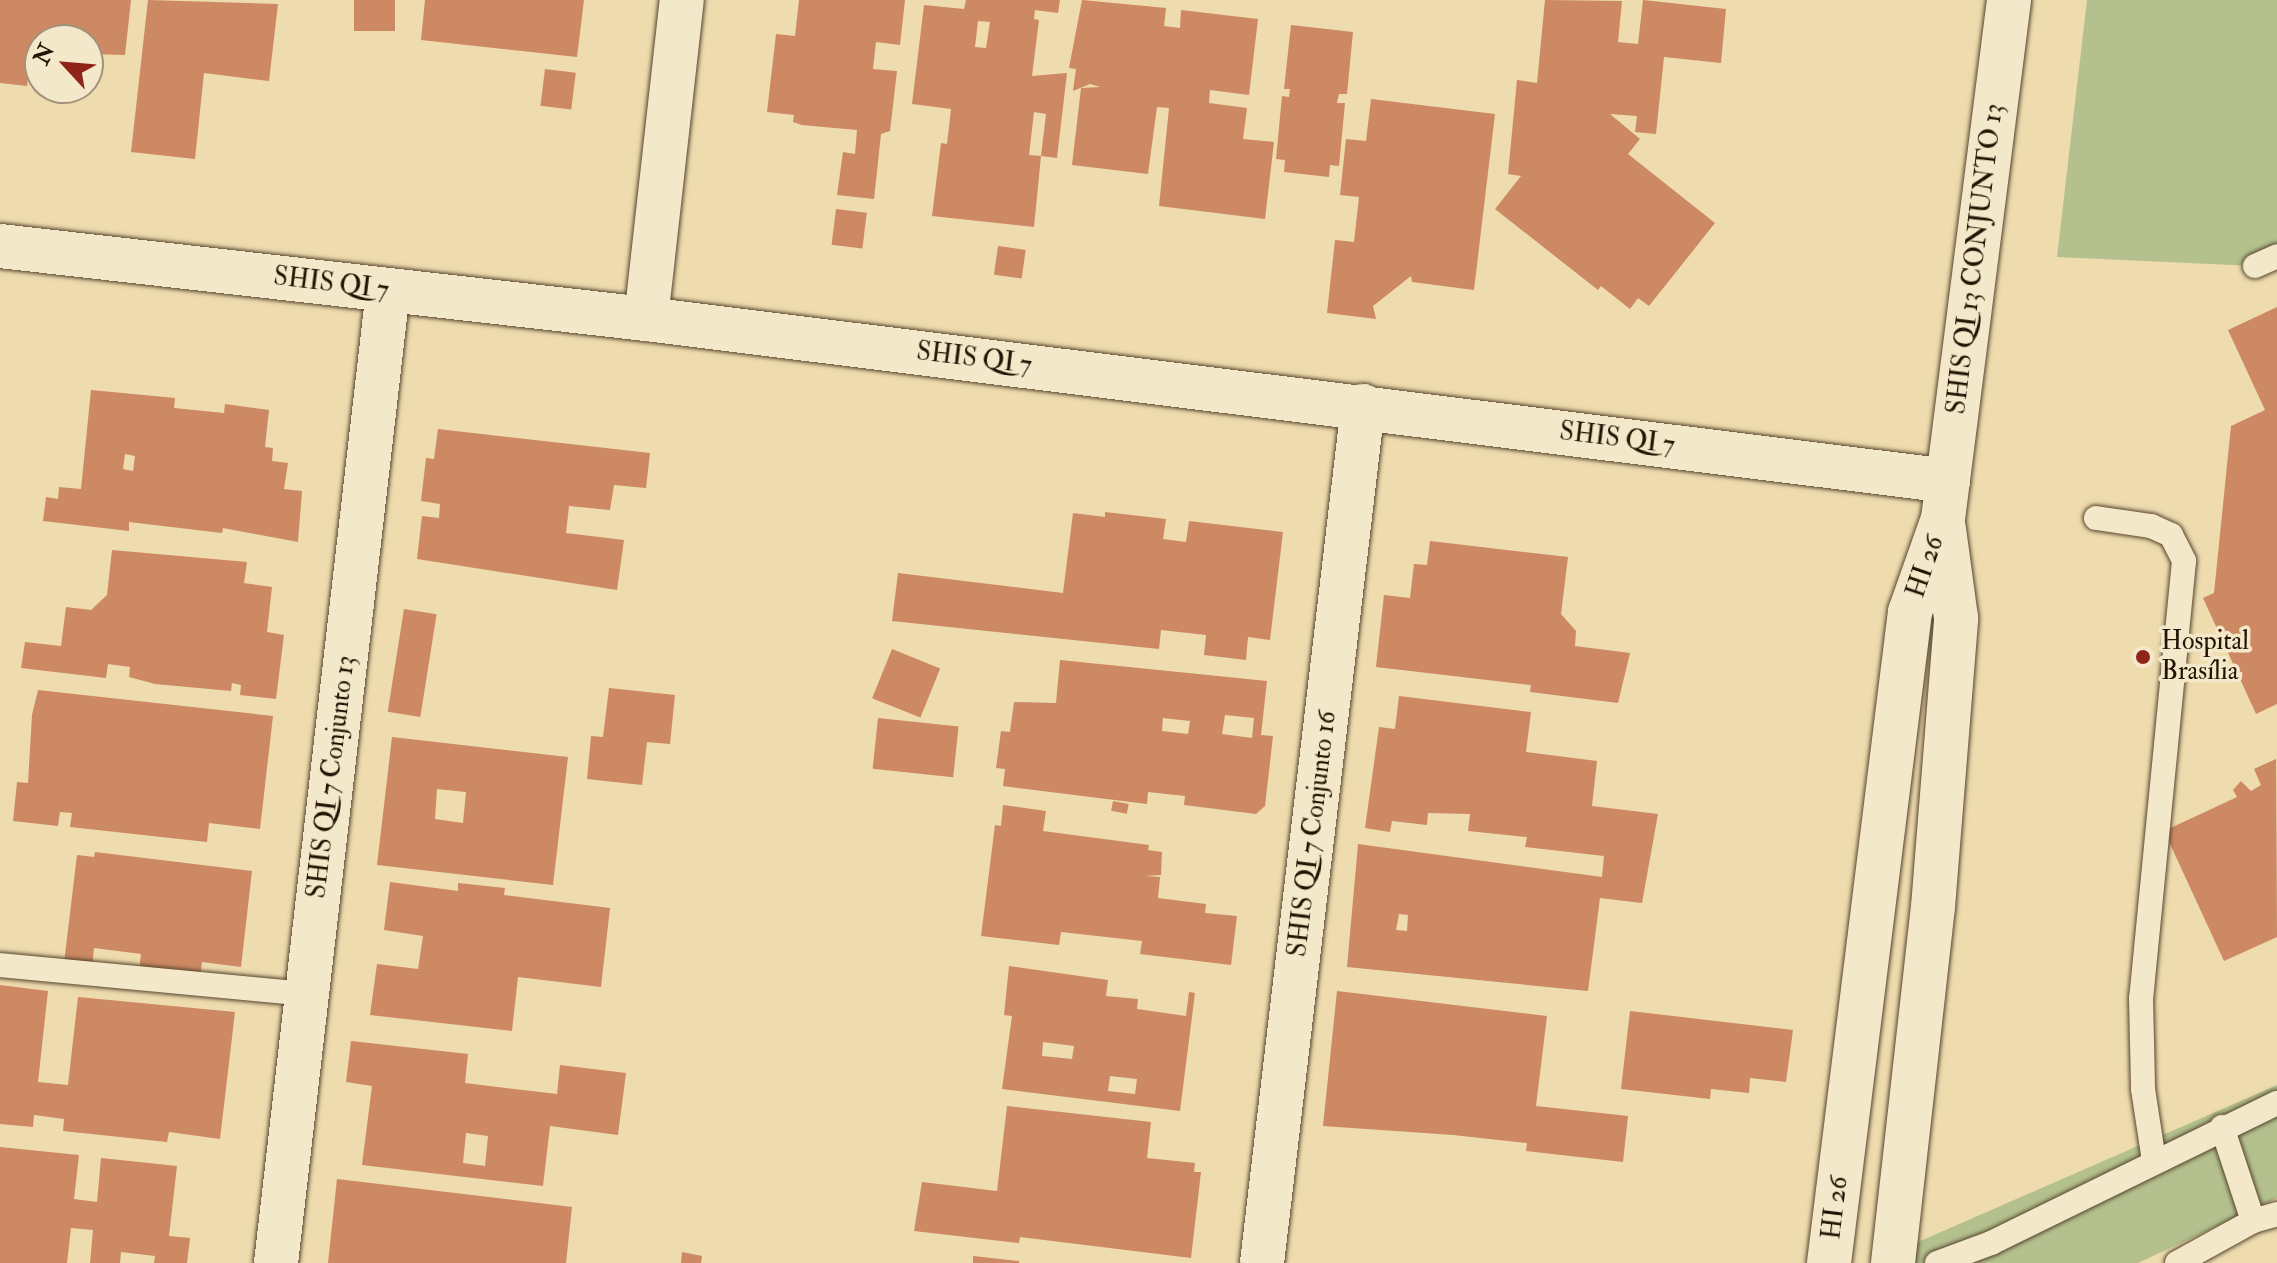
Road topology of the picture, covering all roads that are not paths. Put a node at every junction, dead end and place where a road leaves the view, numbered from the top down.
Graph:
1 (682, 0) edge
2 (2009, 0) edge
3 (0, 246) edge
4 (2277, 256) edge
5 (2255, 266) dead end
6 (388, 291) junction
7 (646, 319) junction
8 (1363, 406) junction
9 (1945, 500) junction
10 (2096, 518) dead end
11 (0, 965) edge
12 (307, 994) junction
13 (2277, 1103) edge
14 (2222, 1127) junction
15 (2154, 1161) junction
16 (2277, 1214) edge
17 (2253, 1221) junction
18 (276, 1263) edge
19 (1262, 1263) edge
20 (1829, 1263) edge
21 (1893, 1263) edge
22 (1937, 1263) edge
23 (2177, 1263) edge

1 - 7 street
2 - 9 street, SHIS QI 13 CONJUNTO 13
3 - 6 street, SHIS QI 7
4 - 5 lane
6 - 7 street, SHIS QI 7
6 - 12 street, SHIS QI 7 Conjunto 13
7 - 8 street, SHIS QI 7
8 - 9 street, SHIS QI 7
8 - 19 street, SHIS QI 7 Conjunto 16
9 - 20 street, HI 26
9 - 21 street, HI 26
10 - 15 lane
11 - 12 lane
12 - 18 street, SHIS QI 7 Conjunto 13
13 - 14 lane
14 - 15 lane
14 - 17 lane
15 - 22 lane
16 - 17 lane
17 - 23 lane

